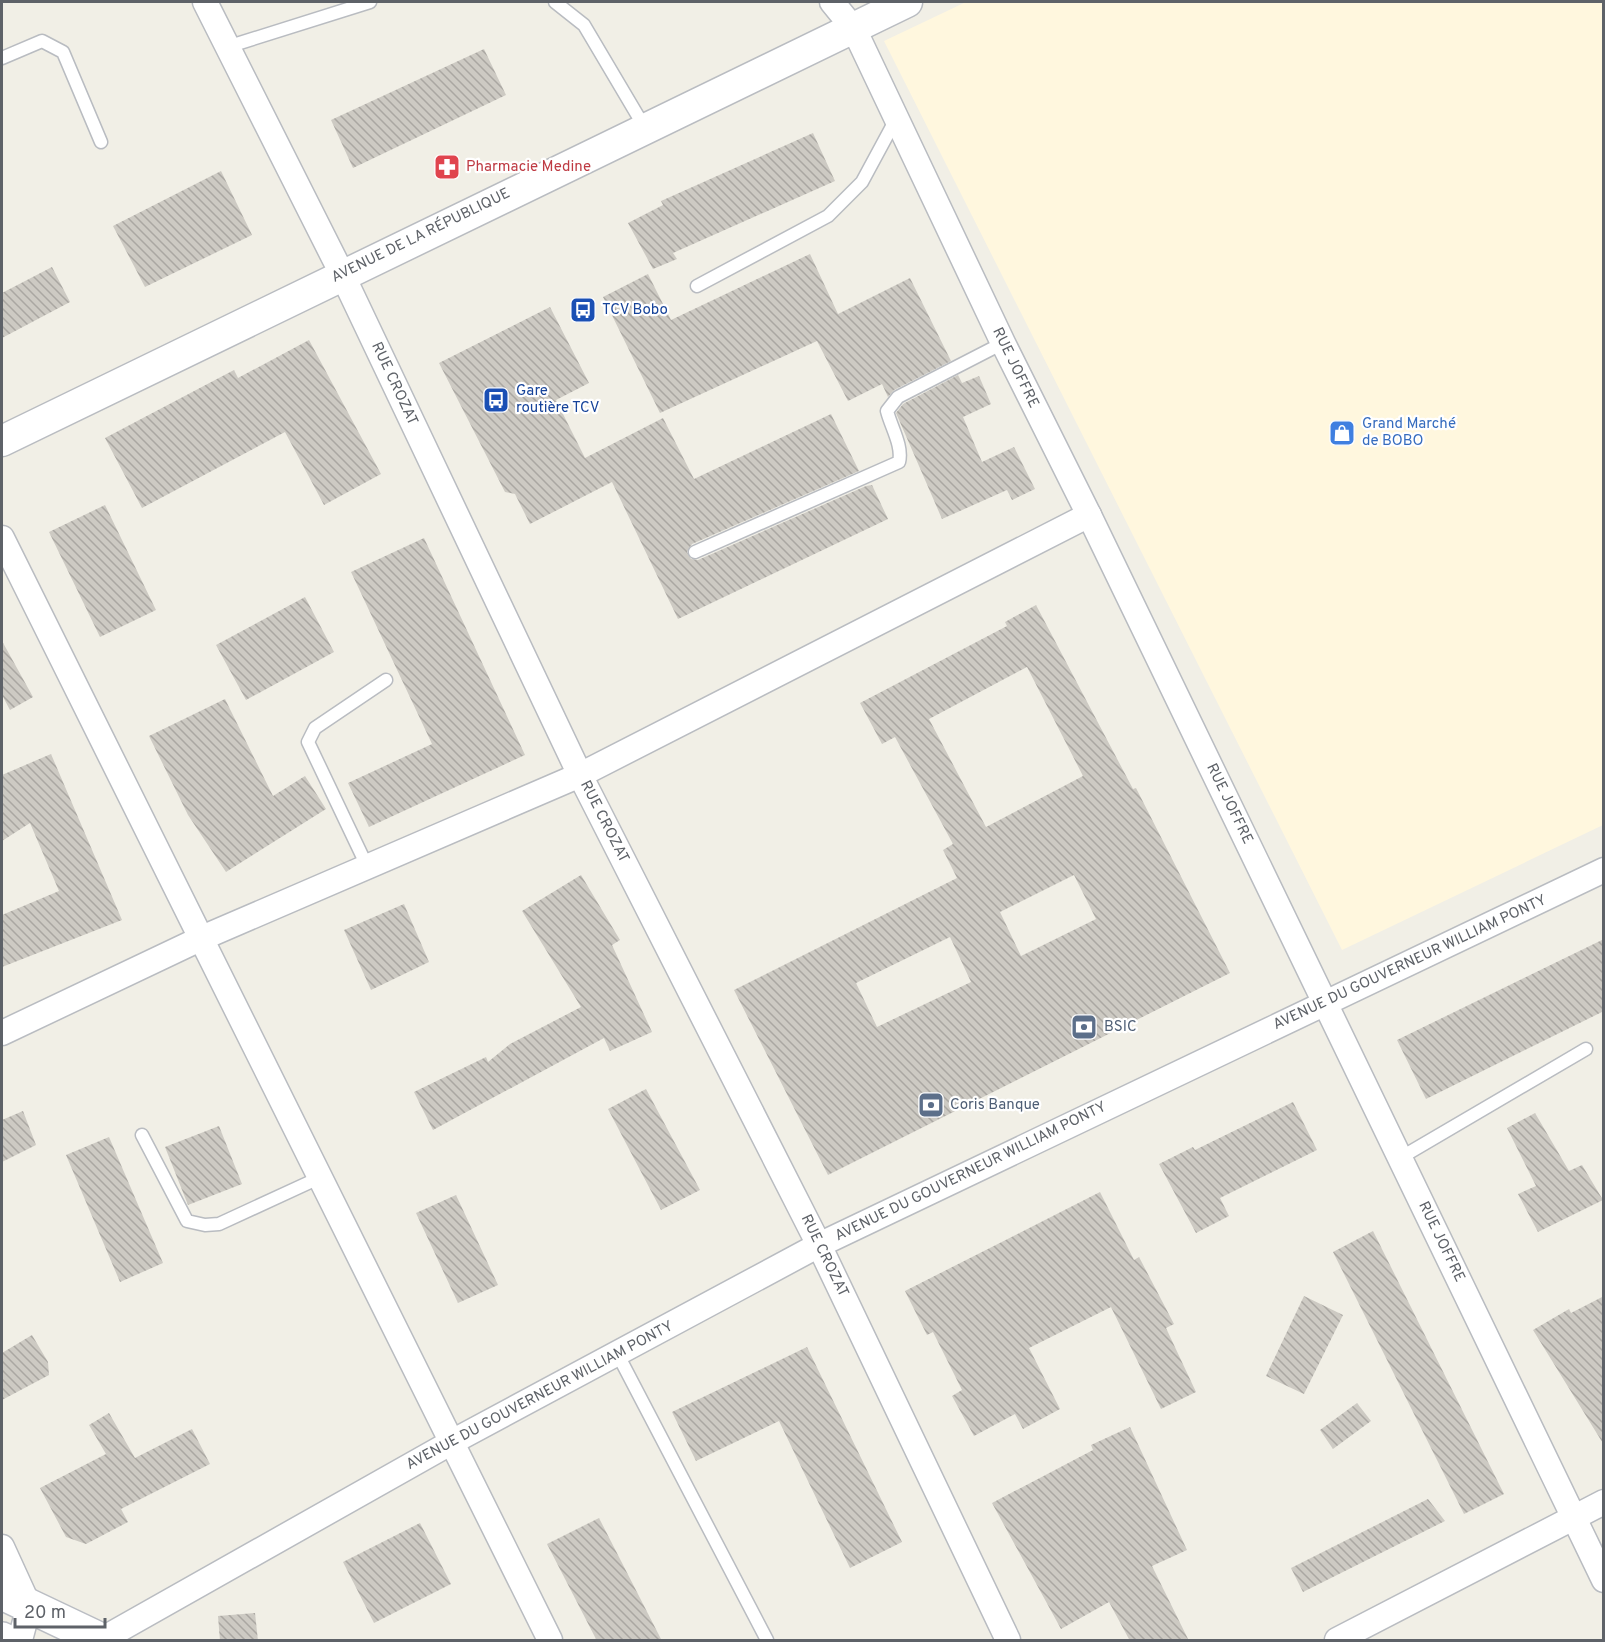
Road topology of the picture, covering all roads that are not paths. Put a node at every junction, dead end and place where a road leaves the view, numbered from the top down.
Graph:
1 (205, 2) edge
2 (370, 2) edge
3 (555, 2) edge
4 (832, 2) edge
5 (907, 2) edge
6 (854, 28) junction
7 (227, 47) junction
8 (2, 58) edge
9 (897, 118) junction
10 (645, 128) junction
11 (101, 142) dead end
12 (342, 274) junction
13 (697, 286) dead end
14 (1003, 343) junction
15 (2, 441) edge
16 (1089, 515) junction
17 (2, 538) edge
18 (695, 552) dead end
19 (386, 680) dead end
20 (580, 775) junction
21 (368, 866) junction
22 (1604, 870) edge
23 (202, 938) junction
24 (1325, 1003) junction
25 (2, 1033) edge
26 (1586, 1049) dead end
27 (142, 1135) dead end
28 (1400, 1158) junction
29 (321, 1177) junction
30 (819, 1245) junction
31 (617, 1353) junction
32 (452, 1442) junction
33 (1604, 1502) edge
34 (1574, 1517) junction
35 (2, 1546) edge
36 (1604, 1580) edge
37 (15, 1600) edge
38 (20, 1641) edge
39 (101, 1641) edge
40 (550, 1641) edge
41 (767, 1641) edge
42 (1008, 1641) edge
43 (1337, 1641) edge

1 - 7 street, RUE CROZAT
2 - 7 lane
3 - 10 lane
4 - 6 street, RUE JOFFRE
5 - 6 street, AVENUE DE LA RÉPUBLIQUE
6 - 9 street, RUE JOFFRE
6 - 10 street, AVENUE DE LA RÉPUBLIQUE
7 - 12 street, RUE CROZAT
8 - 11 lane
9 - 13 lane
9 - 14 street, RUE JOFFRE
10 - 12 street, AVENUE DE LA RÉPUBLIQUE
12 - 15 street, AVENUE DE LA RÉPUBLIQUE
12 - 20 street, RUE CROZAT
14 - 16 street, RUE JOFFRE
14 - 18 lane
16 - 20 street
16 - 24 street, RUE JOFFRE
17 - 23 street
19 - 21 lane
20 - 21 street
20 - 30 street, RUE CROZAT
21 - 23 street
22 - 24 street, AVENUE DU GOUVERNEUR WILLIAM PONTY
23 - 25 street
23 - 29 street
24 - 28 street, RUE JOFFRE
24 - 30 street, AVENUE DU GOUVERNEUR WILLIAM PONTY
26 - 28 lane
27 - 29 lane
28 - 34 street, RUE JOFFRE
29 - 32 street
30 - 31 street, AVENUE DU GOUVERNEUR WILLIAM PONTY
30 - 42 street, RUE CROZAT
31 - 32 street, AVENUE DU GOUVERNEUR WILLIAM PONTY
31 - 41 lane
32 - 39 street, AVENUE DU GOUVERNEUR WILLIAM PONTY
32 - 40 street
33 - 34 street
34 - 36 street, RUE JOFFRE
34 - 43 street
35 - 37 street
37 - 38 street
37 - 39 main road

